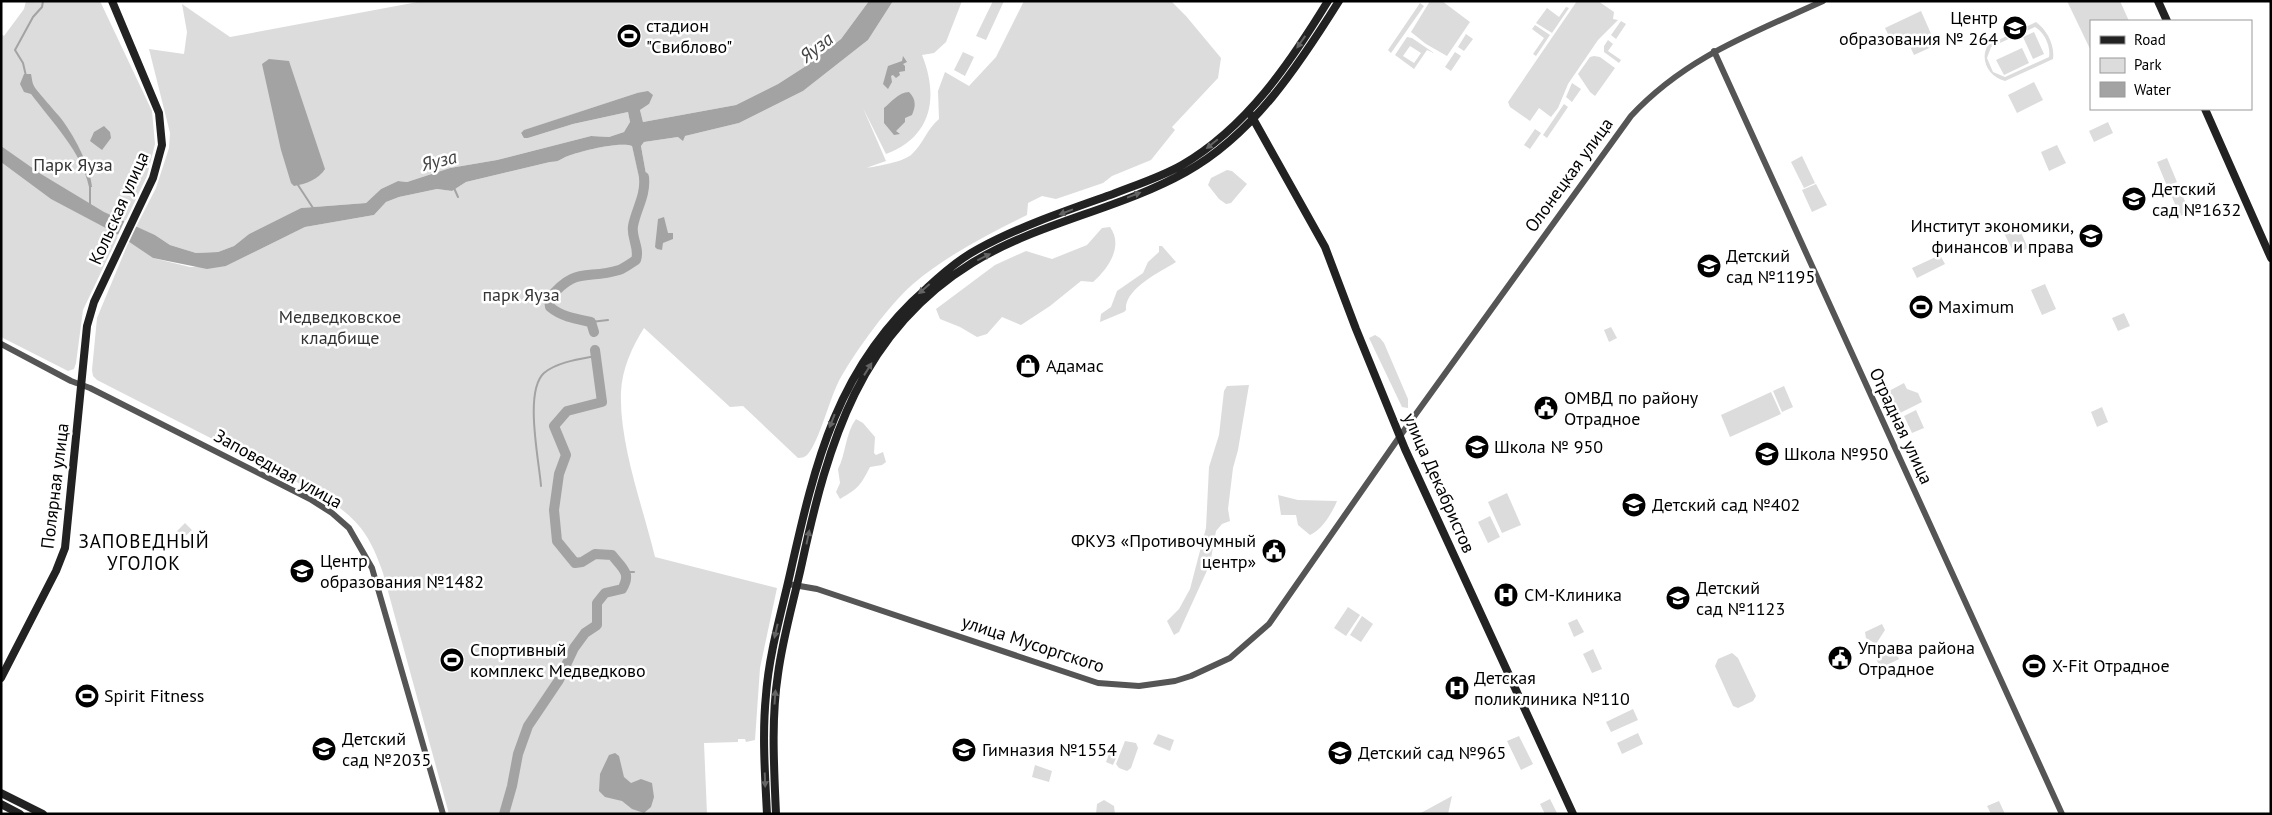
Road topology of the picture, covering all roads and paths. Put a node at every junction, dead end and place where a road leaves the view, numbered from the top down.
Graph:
1 (112, 1) edge
2 (1328, 1) edge
3 (1339, 1) edge
4 (1823, 1) edge
5 (2158, 1) edge
6 (2167, 20) edge
7 (1714, 51) junction
8 (2205, 110) edge
9 (1251, 116) junction
10 (2271, 258) edge
11 (90, 314) joint
12 (1, 344) edge
13 (81, 385) junction
14 (1400, 436) junction
15 (788, 584) junction
16 (797, 585) junction
17 (1, 678) edge
18 (1, 793) edge
19 (1, 804) edge
20 (20, 814) edge
21 (43, 814) edge
22 (443, 814) edge
23 (766, 814) edge
24 (776, 814) edge
25 (1572, 814) edge
26 (2062, 814) edge

1 - 11 main road, Кольская улица
2 -> 9 main road
3 - 9 main road
4 - 7 street, Олонецкая улица
5 - 6 main road
7 - 14 street, Олонецкая улица
7 - 26 street, Отрадная улица
8 - 10 main road
9 - 14 main road, улица Декабристов
9 -> 15 main road
16 -> 9 main road
11 - 13 main road, Полярная улица
12 - 13 street, Заповедная улица
13 - 17 main road, Полярная улица
13 - 22 street, Заповедная улица
14 - 16 street, улица Мусоргского
14 - 25 main road, улица Декабристов
15 - 16 street, улица Мусоргского
15 -> 23 main road
24 -> 16 main road
18 - 21 main road
19 - 20 main road

